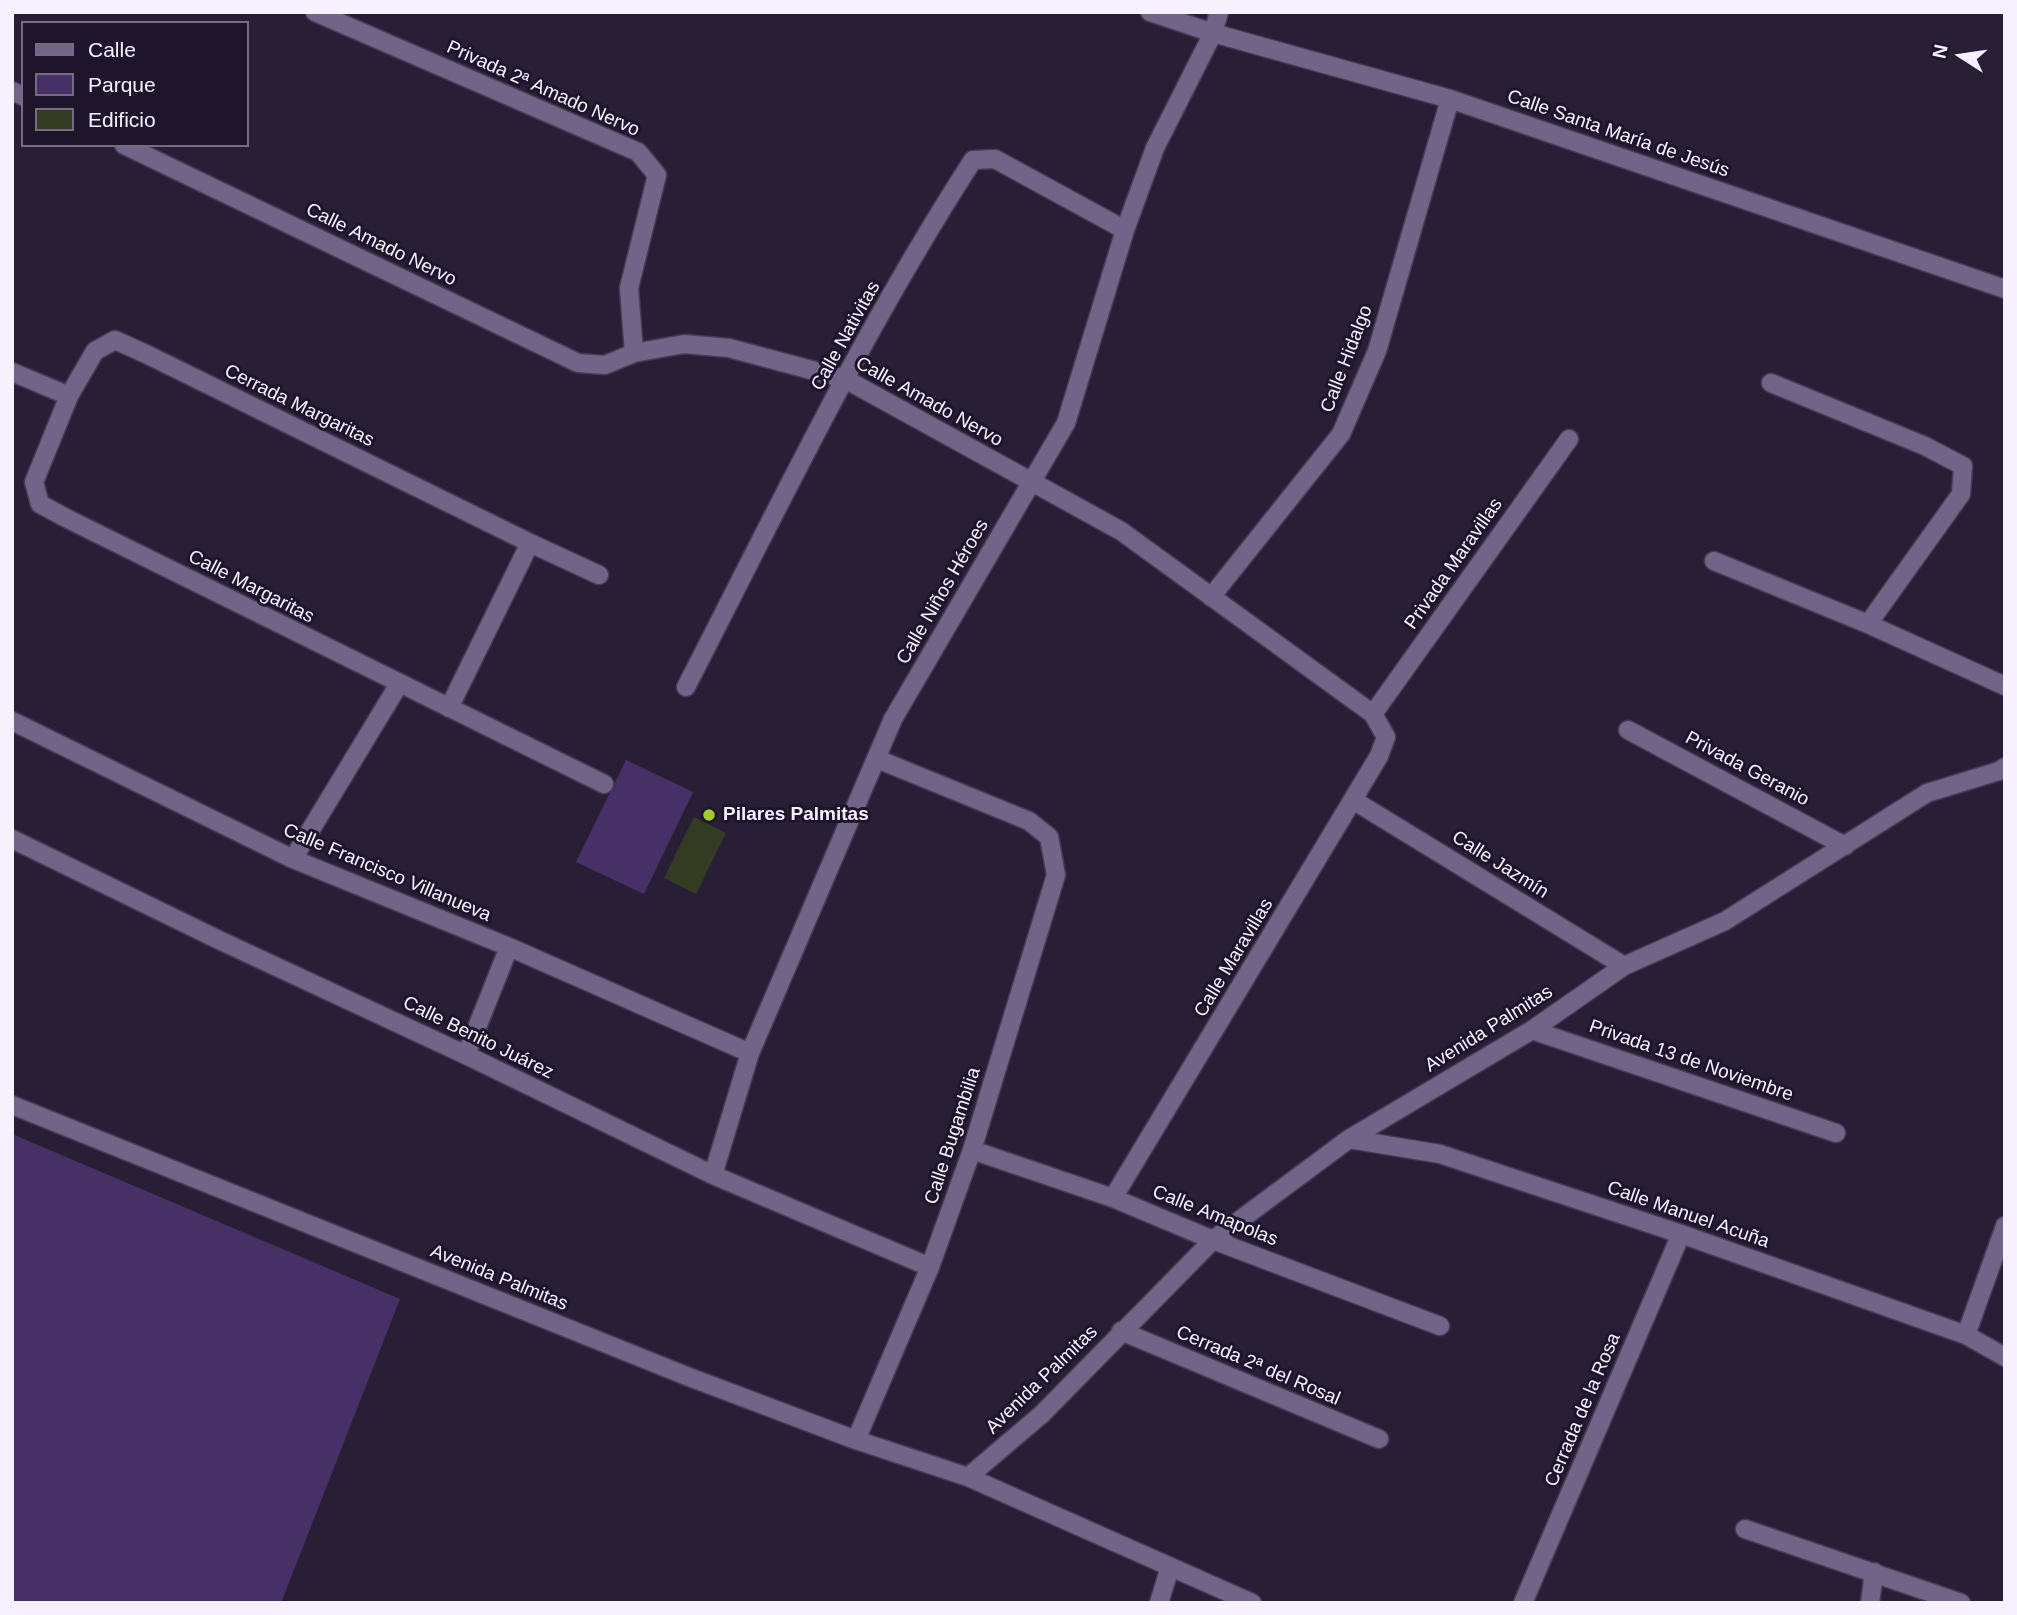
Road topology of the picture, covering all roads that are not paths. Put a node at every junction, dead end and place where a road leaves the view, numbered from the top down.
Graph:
1 (315, 12) edge
2 (1150, 12) edge
3 (1219, 12) edge
4 (1213, 33) junction
5 (1450, 99) junction
6 (128, 147) edge
7 (1125, 230) junction
8 (2005, 289) edge
9 (634, 353) junction
10 (12, 372) edge
11 (845, 379) junction
12 (1771, 383) dead end
13 (69, 396) junction
14 (1569, 439) dead end
15 (1032, 483) junction
16 (530, 544) junction
17 (1714, 561) dead end
18 (599, 575) dead end
19 (1211, 597) junction
20 (1868, 624) junction
21 (398, 684) junction
22 (2005, 686) edge
23 (686, 688) dead end
24 (449, 708) junction
25 (1373, 714) junction
26 (12, 721) edge
27 (1628, 730) dead end
28 (1386, 737) joint
29 (877, 759) junction
30 (2005, 767) edge
31 (604, 784) dead end
32 (1353, 800) junction
33 (12, 839) edge
34 (1845, 846) junction
35 (293, 859) junction
36 (509, 947) junction
37 (1624, 966) junction
38 (1532, 1030) junction
39 (750, 1053) junction
40 (466, 1055) junction
41 (12, 1105) edge
42 (1836, 1133) dead end
43 (1349, 1139) junction
44 (972, 1150) junction
45 (713, 1175) junction
46 (1113, 1198) junction
47 (2005, 1226) edge
48 (1681, 1234) junction
49 (1213, 1240) junction
50 (930, 1267) junction
51 (1440, 1326) dead end
52 (1121, 1331) junction
53 (1966, 1335) junction
54 (2005, 1357) edge
55 (1379, 1439) dead end
56 (856, 1440) junction
57 (968, 1477) junction
58 (1745, 1529) dead end
59 (1170, 1567) junction
60 (1874, 1572) junction
61 (1158, 1603) edge
62 (1252, 1603) edge
63 (1523, 1603) edge
64 (1870, 1603) edge
65 (1961, 1603) edge

1 - 9 street, Privada 2ª Amado Nervo
2 - 4 street, Calle Santa María de Jesús
3 - 4 street, Calle Niños Héroes
4 - 5 street, Calle Santa María de Jesús
4 - 7 street, Calle Niños Héroes
5 - 8 street, Calle Santa María de Jesús
5 - 19 street, Calle Hidalgo
6 - 9 street, Calle Amado Nervo
7 - 11 street, Calle Nativitas
7 - 15 street, Calle Niños Héroes
9 - 11 street, Calle Amado Nervo
10 - 13 street
11 - 15 street, Calle Amado Nervo
11 - 23 street, Calle Nativitas
12 - 20 street
13 - 16 street, Cerrada Margaritas
13 - 21 street, Calle Margaritas
14 - 25 street, Privada Maravillas
15 - 19 street, Calle Amado Nervo
15 - 29 street, Calle Niños Héroes
16 - 18 street, Cerrada Margaritas
16 - 24 street
17 - 20 street
19 - 25 street, Calle Amado Nervo
20 - 22 street
21 - 24 street, Calle Margaritas
21 - 35 street
24 - 31 street, Calle Margaritas
25 - 28 street, Calle Amado Nervo
26 - 35 street, Calle Francisco Villanueva
27 - 34 street, Privada Geranio
28 - 32 street, Calle Maravillas
29 - 39 street, Calle Niños Héroes
29 - 44 street, Calle Bugambilia
30 - 34 street, Avenida Palmitas
32 - 37 street, Calle Jazmín
32 - 46 street, Calle Maravillas
33 - 40 street, Calle Benito Juárez
34 - 37 street, Avenida Palmitas
35 - 36 street, Calle Francisco Villanueva
36 - 39 street, Calle Francisco Villanueva
36 - 40 street
37 - 38 street, Avenida Palmitas
38 - 42 street, Privada 13 de Noviembre
38 - 43 street, Avenida Palmitas
39 - 45 street, Calle Niños Héroes
40 - 45 street, Calle Benito Juárez
41 - 56 street, Avenida Palmitas
43 - 48 street, Calle Manuel Acuña
43 - 49 street, Avenida Palmitas
44 - 46 street, Calle Amapolas
44 - 50 street, Calle Bugambilia
45 - 50 street, Calle Benito Juárez
46 - 49 street, Calle Amapolas
47 - 53 street
48 - 53 street, Calle Manuel Acuña
48 - 63 street, Cerrada de la Rosa
49 - 51 street, Calle Amapolas
49 - 52 street, Avenida Palmitas
50 - 56 street, Calle Bugambilia
52 - 55 street, Cerrada 2ª del Rosal
52 - 57 street, Avenida Palmitas
53 - 54 street, Calle Manuel Acuña
56 - 57 street, Avenida Palmitas
57 - 59 street
58 - 60 street
59 - 61 street
59 - 62 street
60 - 64 street
60 - 65 street

